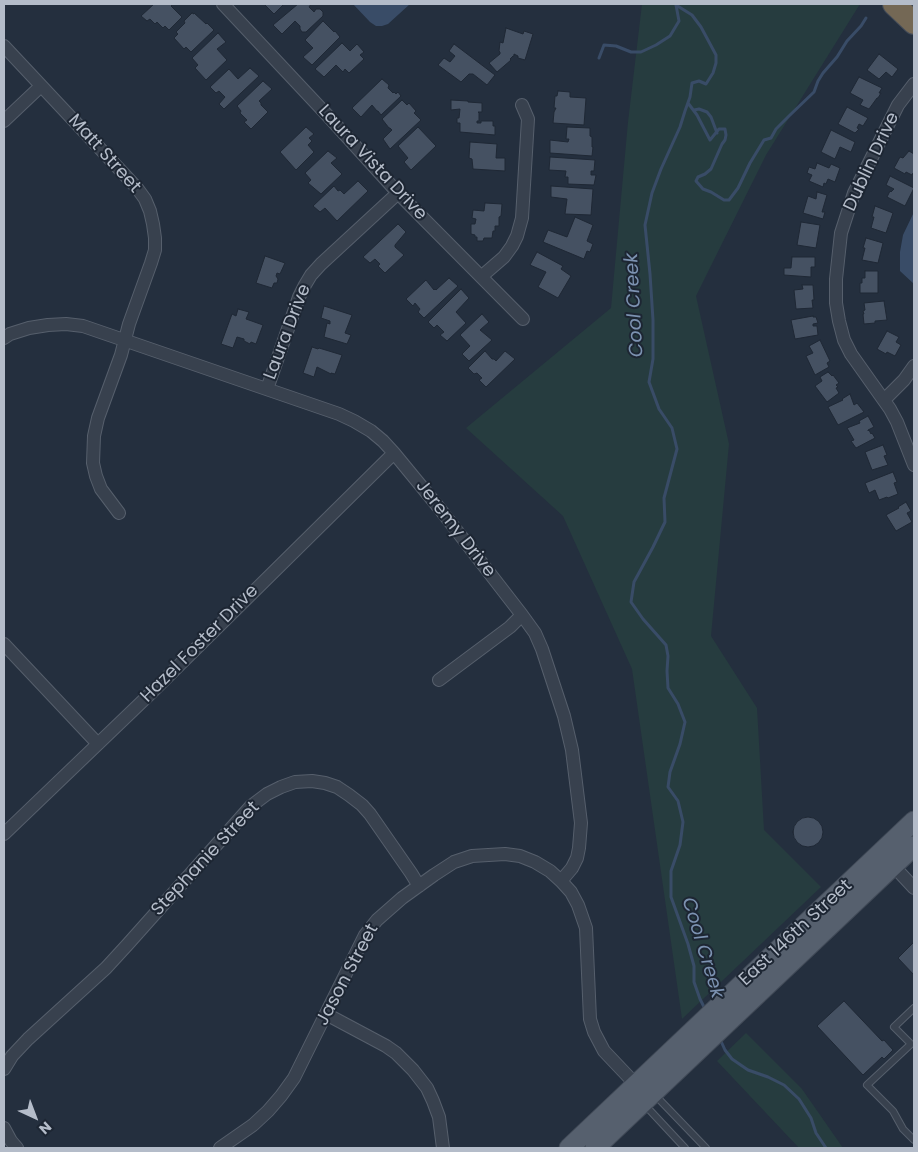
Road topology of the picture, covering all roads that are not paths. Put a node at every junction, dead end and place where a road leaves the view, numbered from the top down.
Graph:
1 (223, 4) edge
2 (894, 4) edge
3 (914, 23) edge
4 (4, 46) edge
5 (914, 84) edge
6 (41, 86) junction
7 (522, 105) dead end
8 (4, 121) edge
9 (398, 193) junction
10 (482, 276) junction
11 (523, 319) dead end
12 (4, 338) edge
13 (125, 340) junction
14 (914, 366) edge
15 (267, 389) junction
16 (884, 400) junction
17 (394, 453) junction
18 (914, 465) edge
19 (119, 513) dead end
20 (522, 614) junction
21 (4, 644) edge
22 (439, 680) dead end
23 (98, 744) junction
24 (914, 820) edge
25 (4, 834) edge
26 (914, 846) edge
27 (887, 859) junction
28 (561, 881) junction
29 (419, 886) junction
30 (914, 888) edge
31 (914, 1008) edge
32 (326, 1014) junction
33 (4, 1069) edge
34 (645, 1095) junction
35 (4, 1128) edge
36 (914, 1140) edge
37 (17, 1148) edge
38 (220, 1148) edge
39 (443, 1148) edge
40 (569, 1148) edge
41 (595, 1148) edge
42 (685, 1148) edge
43 (706, 1148) edge

1 - 9 street, Laura Vista Drive
2 - 3 highway
4 - 6 street, Matt Street
5 - 16 street, Dublin Drive
6 - 8 street
6 - 13 street, Matt Street
7 - 10 street
9 - 10 street, Laura Vista Drive
9 - 15 street, Laura Drive
10 - 11 street, Laura Vista Drive
12 - 13 street, Jeremy Drive
13 - 15 street, Jeremy Drive
13 - 19 street, Matt Street
14 - 16 street
15 - 17 street, Jeremy Drive
16 - 18 street, Dublin Drive
17 - 20 street, Jeremy Drive
17 - 23 street, Hazel Foster Drive
20 - 22 street
20 - 28 street, Jeremy Drive
21 - 23 street
23 - 25 street, Hazel Foster Drive
24 - 27 main road, East 146th Street
26 - 27 main road, East 146th Street
27 - 30 street
27 - 34 main road, East 146th Street
27 - 34 main road, East 146th Street
28 - 29 street, Jason Street
28 - 34 street, Jason Street
29 - 32 street, Jason Street
29 - 33 street, Stephanie Street
31 - 36 lane
32 - 38 street, Jason Street
32 - 39 street
34 - 40 main road, East 146th Street
34 - 41 main road, East 146th Street
34 - 42 lane
34 - 43 lane
35 - 37 street

